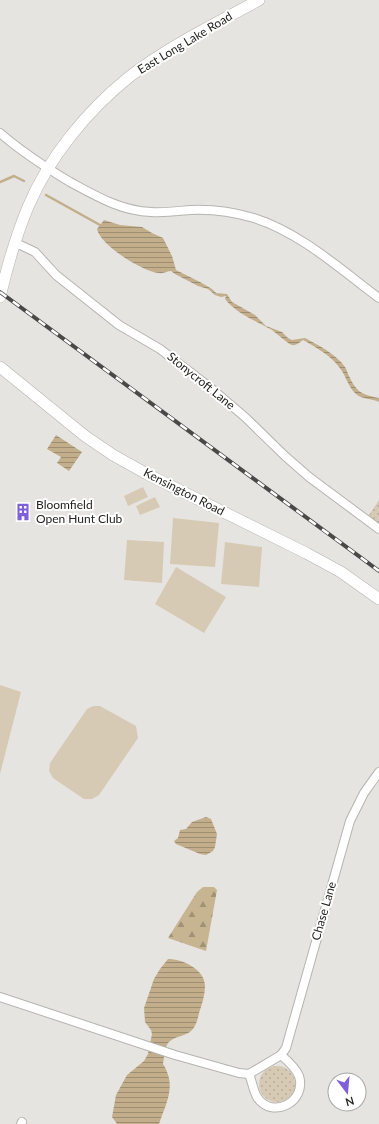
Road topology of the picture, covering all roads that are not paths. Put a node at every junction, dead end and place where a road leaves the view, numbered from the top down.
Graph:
1 (259, 0) edge
2 (0, 133) edge
3 (48, 169) junction
4 (16, 243) junction
5 (0, 297) edge
6 (379, 298) edge
7 (0, 367) edge
8 (379, 529) edge
9 (379, 599) edge
10 (379, 772) edge
11 (0, 997) edge
12 (281, 1055) junction
13 (250, 1074) junction

1 - 3 street, East Long Lake Road
2 - 3 street
3 - 4 street, East Long Lake Road
3 - 6 street
4 - 5 street, East Long Lake Road
4 - 8 street, Stonycroft Lane
7 - 9 street, Kensington Road
10 - 12 street, Chase Lane
11 - 13 street
12 - 13 street
12 - 13 street

